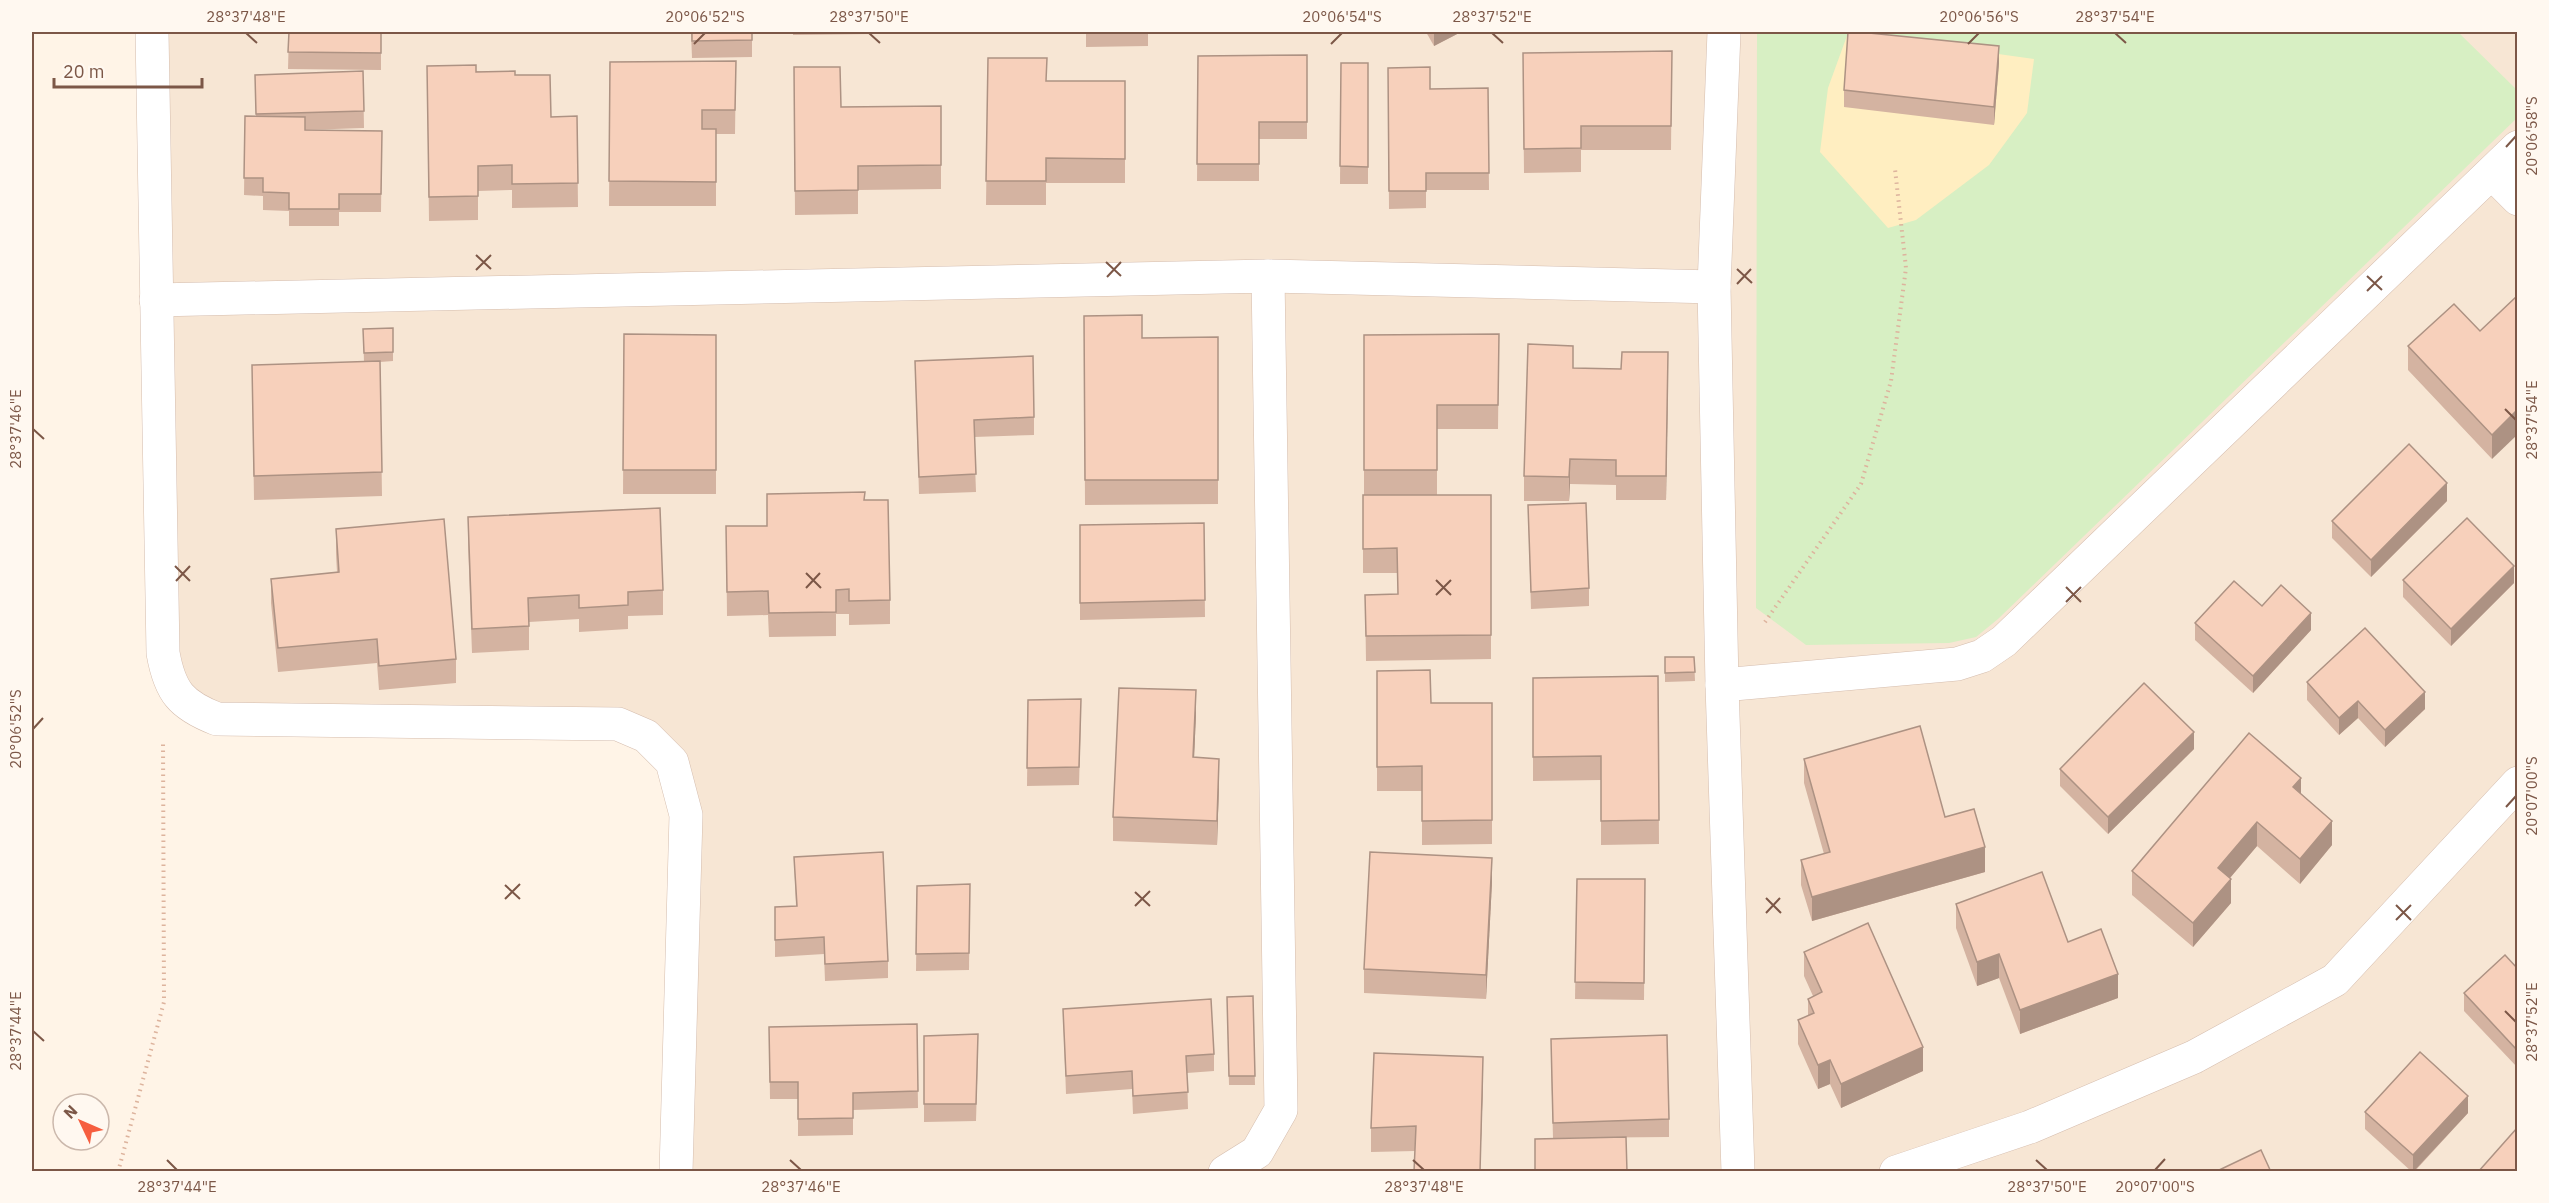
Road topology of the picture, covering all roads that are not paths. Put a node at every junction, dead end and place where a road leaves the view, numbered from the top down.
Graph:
1 (152, 32) edge
2 (1724, 32) edge
3 (2517, 147) edge
4 (2492, 172) junction
5 (2517, 199) edge
6 (1268, 276) junction
7 (1714, 287) junction
8 (156, 300) junction
9 (1722, 685) junction
10 (2517, 783) edge
11 (676, 1172) edge
12 (1225, 1172) edge
13 (1738, 1172) edge
14 (1896, 1172) edge

1 - 8 street
2 - 7 street
3 - 4 street
4 - 5 street
4 - 9 street
6 - 7 street
6 - 8 street
6 - 12 street
7 - 9 street
8 - 11 street
9 - 13 street
10 - 14 street

